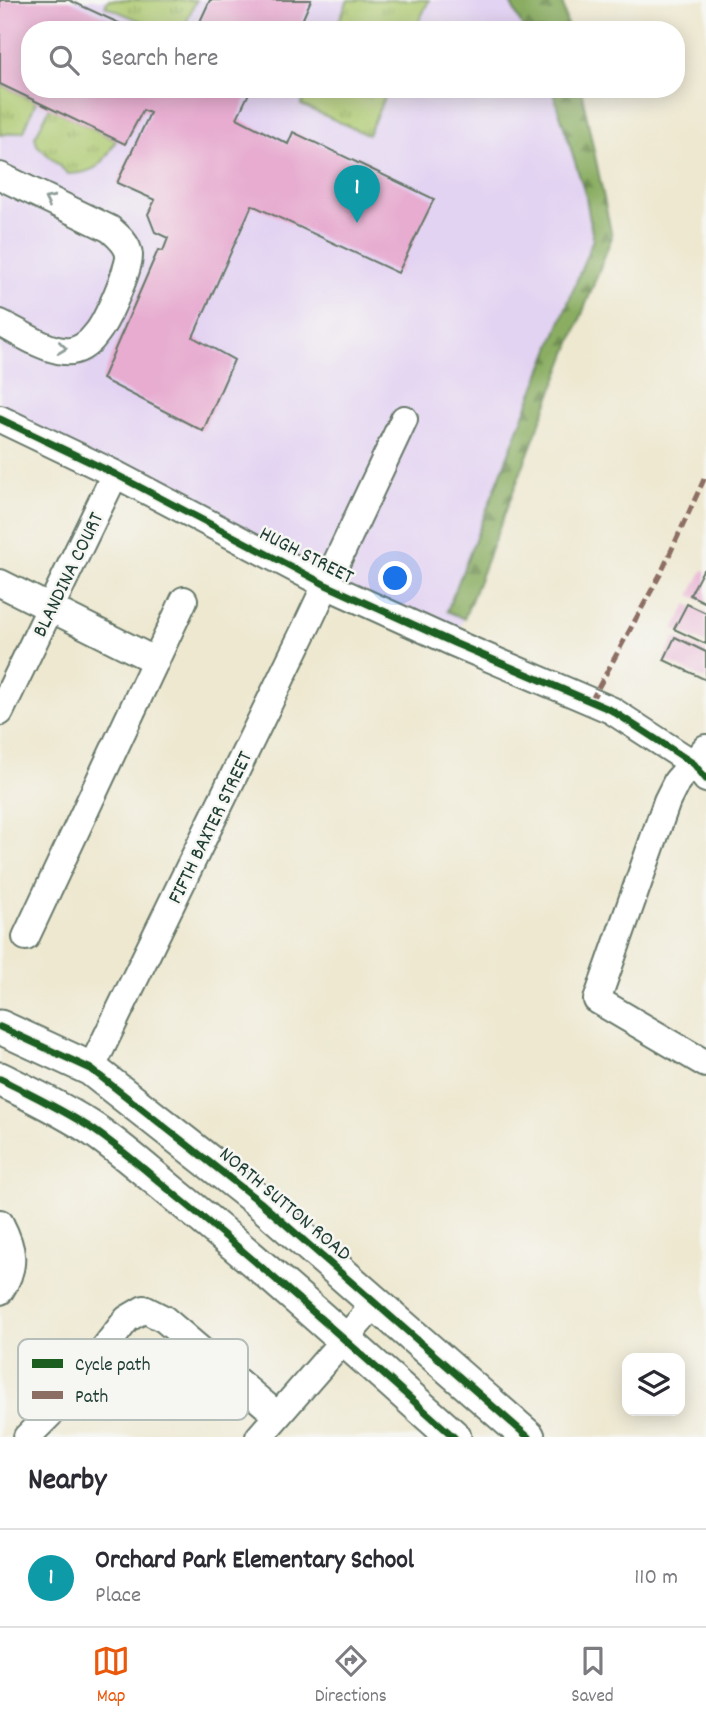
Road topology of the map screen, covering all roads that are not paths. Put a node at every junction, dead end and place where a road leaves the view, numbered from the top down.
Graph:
1 (0, 176) edge
2 (0, 323) edge
3 (0, 419) edge
4 (404, 419) dead end
5 (115, 474) junction
6 (0, 583) edge
7 (326, 585) junction
8 (184, 600) dead end
9 (52, 608) junction
10 (156, 661) junction
11 (0, 712) edge
12 (702, 764) edge
13 (26, 937) dead end
14 (0, 1027) edge
15 (706, 1064) edge
16 (91, 1069) junction
17 (0, 1079) edge
18 (0, 1223) edge
19 (0, 1291) edge
20 (376, 1303) junction
21 (112, 1339) edge
22 (183, 1339) edge
23 (343, 1340) junction
24 (248, 1407) edge
25 (44, 1420) edge
26 (269, 1429) edge
27 (27, 1437) edge
28 (454, 1437) edge
29 (528, 1437) edge

2 -> 1 street
3 - 5 street, HUGH STREET
4 - 7 street, FIFTH BAXTER STREET
5 - 7 street, HUGH STREET
5 - 9 street, BLANDINA COURT
6 - 9 street
7 - 12 street, HUGH STREET
7 - 16 street, FIFTH BAXTER STREET
8 - 10 street
9 - 10 street
9 - 11 street, BLANDINA COURT
10 - 13 street
12 - 15 street
14 - 16 main road, NORTH SUTTON ROAD
16 - 20 main road, NORTH SUTTON ROAD
17 - 23 main road
18 - 19 street
20 - 23 street
20 - 29 main road, NORTH SUTTON ROAD
21 - 22 street
23 - 26 street
23 - 28 main road
24 - 26 street
25 - 27 street

